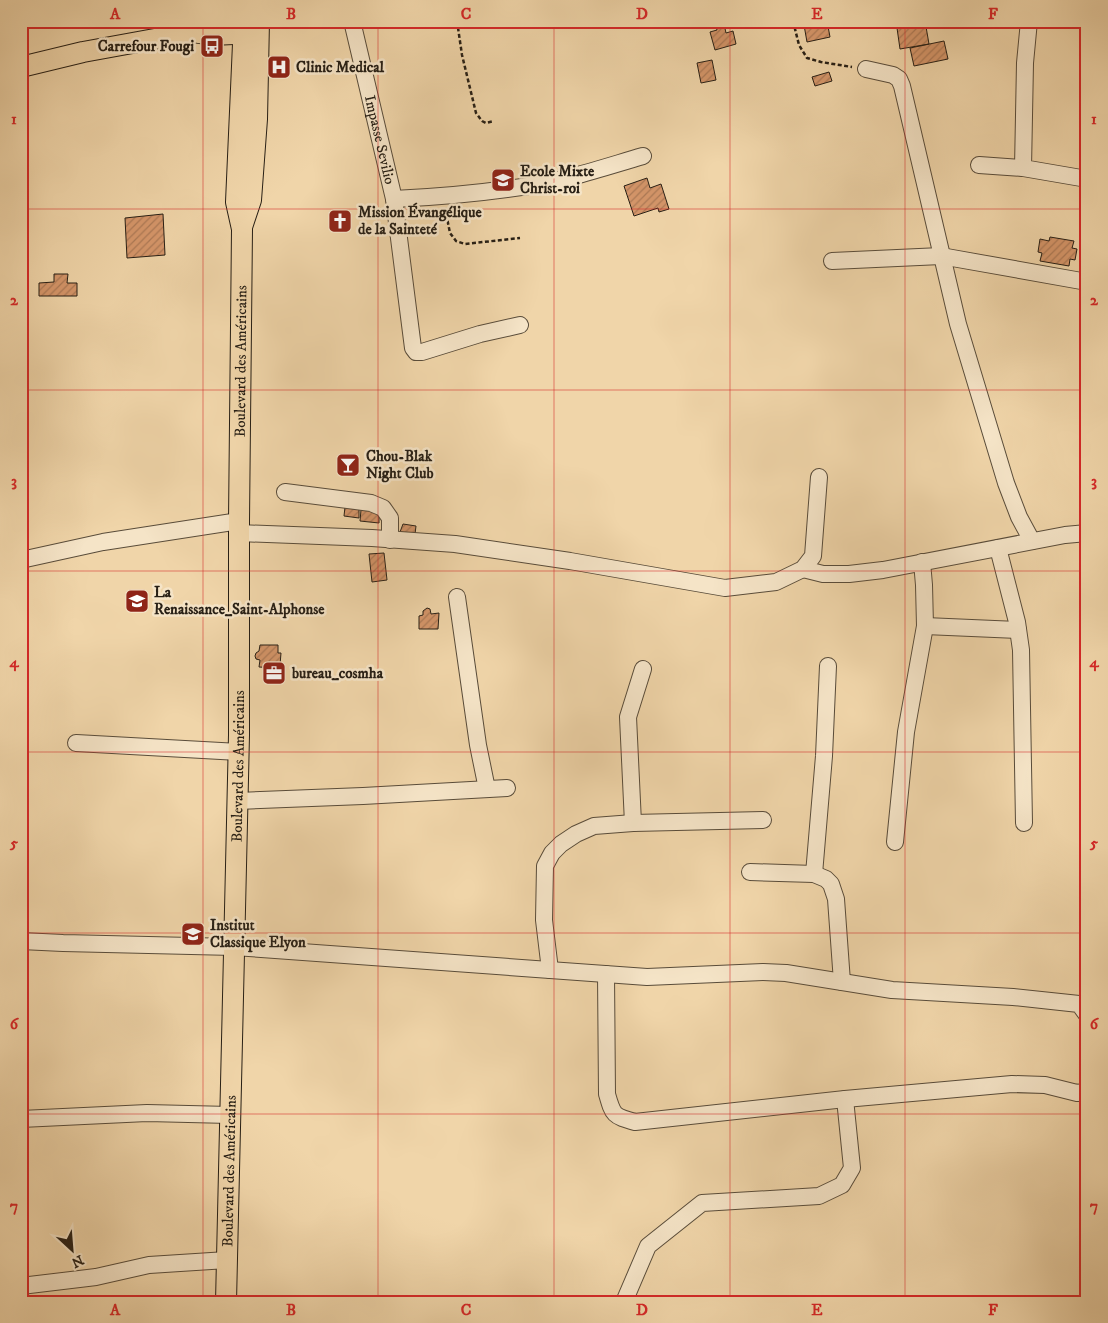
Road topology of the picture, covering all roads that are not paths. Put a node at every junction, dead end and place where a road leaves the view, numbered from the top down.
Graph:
1 (216, 21) edge
2 (352, 21) edge
3 (1029, 21) edge
4 (251, 27) edge
5 (193, 32) junction
6 (21, 67) edge
7 (866, 69) road end
8 (643, 156) dead end
9 (979, 165) dead end
10 (1023, 168) junction
11 (1087, 179) edge
12 (394, 199) junction
13 (941, 256) junction
14 (832, 261) dead end
15 (1087, 282) edge
16 (520, 325) dead end
17 (819, 477) dead end
18 (285, 492) dead end
19 (239, 527) junction
20 (1087, 533) edge
21 (390, 540) junction
22 (1032, 542) junction
23 (998, 548) junction
24 (21, 560) edge
25 (922, 562) junction
26 (803, 568) junction
27 (457, 598) dead end
28 (925, 626) junction
29 (1018, 630) junction
30 (828, 666) dead end
31 (643, 669) dead end
32 (76, 743) dead end
33 (239, 752) junction
34 (507, 788) dead end
35 (487, 789) junction
36 (238, 801) junction
37 (763, 820) dead end
38 (1024, 822) dead end
39 (633, 823) junction
40 (895, 842) dead end
41 (750, 872) dead end
42 (814, 874) junction
43 (21, 940) edge
44 (234, 946) junction
45 (550, 970) junction
46 (606, 974) junction
47 (842, 982) junction
48 (1087, 1015) edge
49 (1087, 1090) edge
50 (845, 1099) junction
51 (230, 1115) junction
52 (21, 1119) edge
53 (227, 1260) junction
54 (21, 1286) edge
55 (226, 1302) edge
56 (624, 1302) edge

1 - 5 main road
2 - 12 street, Impasse Sevilio
3 - 10 street
4 - 5 main road
4 - 19 main road, Boulevard des Américains
5 - 6 main road
7 - 13 street
8 - 12 street
9 - 10 street
10 - 11 street
12 - 16 street, Impasse Sevilio
13 - 14 street
13 - 15 street
13 - 22 street
17 - 26 street
18 - 21 street
19 - 21 street
19 - 24 street
19 - 33 main road, Boulevard des Américains
20 - 22 street
21 - 26 street
22 - 23 street
23 - 25 street
23 - 29 street
25 - 26 street
25 - 28 street
27 - 35 street
28 - 29 street
28 - 40 street
29 - 38 street
30 - 42 street
31 - 39 street
32 - 33 street
33 - 36 main road, Boulevard des Américains
34 - 35 street
35 - 36 street
36 - 44 main road, Boulevard des Américains
37 - 39 street
39 - 45 street
41 - 42 street
42 - 47 street
43 - 44 street
44 - 45 street
44 - 51 main road, Boulevard des Américains
45 - 46 street
46 - 47 street
46 - 50 street
47 - 48 street
49 - 50 street
50 - 56 street
51 - 52 street
51 - 53 main road, Boulevard des Américains
53 - 54 street
53 - 55 main road, Boulevard des Américains

